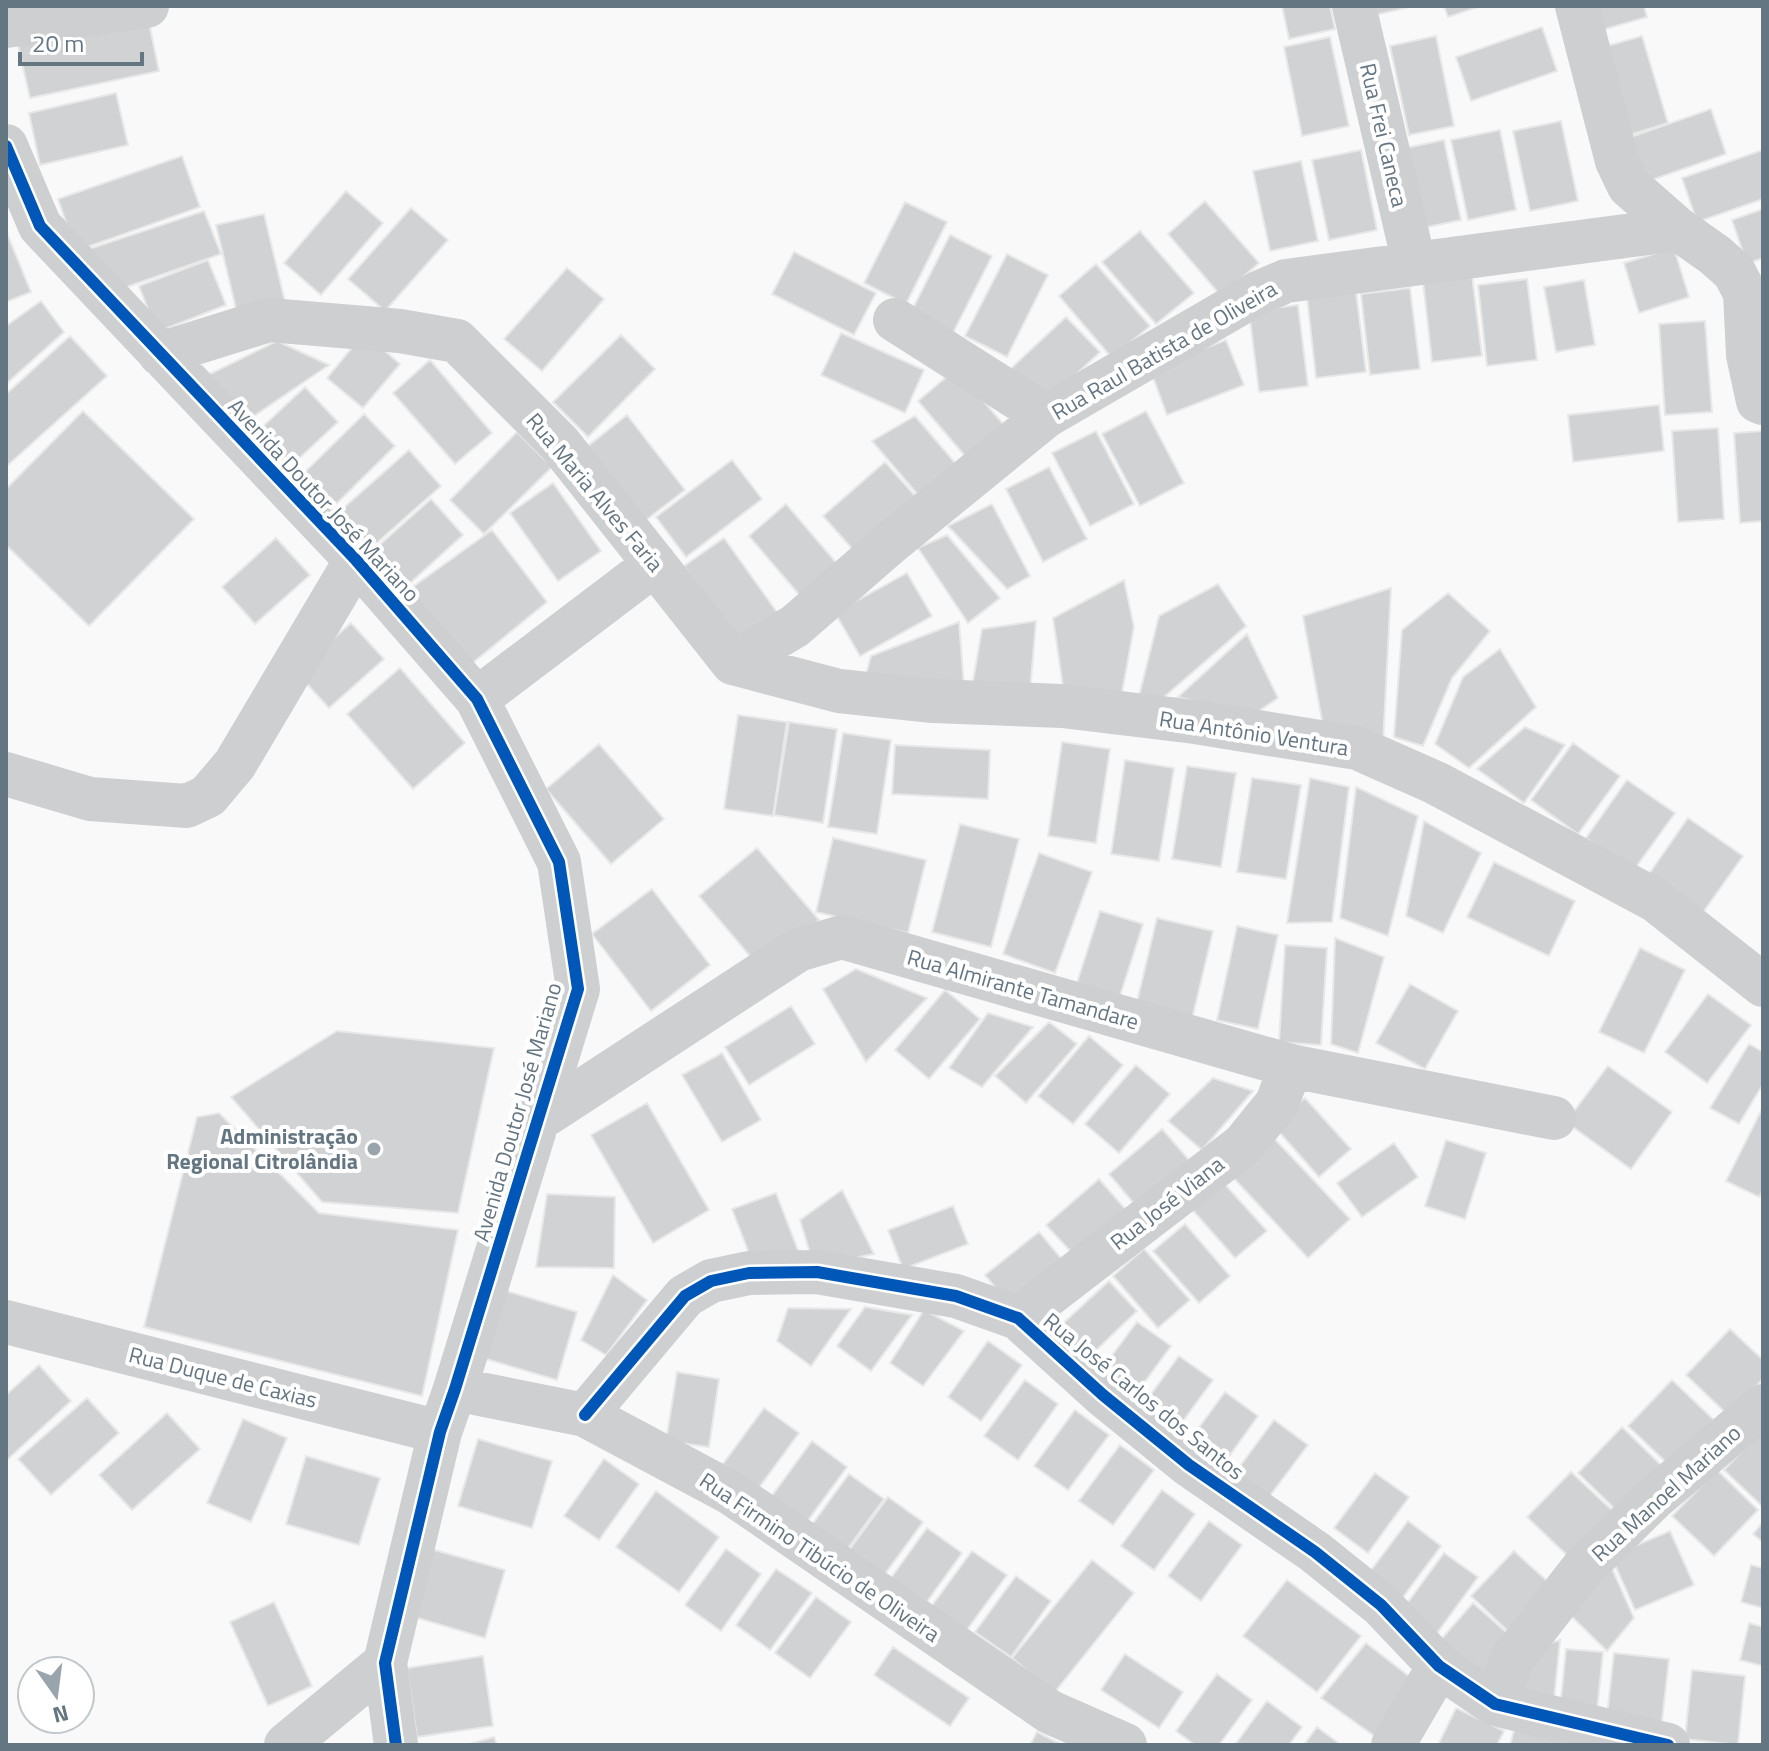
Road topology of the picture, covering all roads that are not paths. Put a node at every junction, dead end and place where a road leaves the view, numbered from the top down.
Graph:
1 (147, 6) edge
2 (1354, 6) edge
3 (1577, 6) edge
4 (6, 26) edge
5 (6, 146) edge
6 (1678, 229) junction
7 (1414, 263) junction
8 (895, 320) dead end
9 (160, 354) junction
10 (1763, 403) edge
11 (1046, 416) junction
12 (356, 560) junction
13 (655, 564) junction
14 (733, 663) junction
15 (477, 699) junction
16 (6, 774) edge
17 (1763, 985) edge
18 (1291, 1066) junction
19 (1554, 1118) dead end
20 (536, 1121) junction
21 (1018, 1318) junction
22 (6, 1322) edge
23 (455, 1389) junction
24 (1763, 1406) edge
25 (585, 1415) junction
26 (440, 1432) junction
27 (385, 1663) junction
28 (1439, 1666) junction
29 (1495, 1704) junction
30 (286, 1745) edge
31 (396, 1745) edge
32 (1125, 1745) edge
33 (1393, 1745) edge
34 (1668, 1745) edge

1 - 4 street
2 - 7 street, Rua Frei Caneca
3 - 6 street
5 - 9 street, Avenida Doutor José Mariano
6 - 7 street, Rua Raul Batista de Oliveira
6 - 10 street
7 - 11 street, Rua Raul Batista de Oliveira
8 - 11 street
9 - 12 street, Avenida Doutor José Mariano
9 - 13 street, Rua Maria Alves Faria
11 - 14 street, Rua Raul Batista de Oliveira
12 - 15 street, Avenida Doutor José Mariano
12 - 16 street
13 - 14 street, Rua Maria Alves Faria
13 - 15 street
14 - 17 street, Rua Antônio Ventura
15 - 20 street, Avenida Doutor José Mariano
18 - 19 street, Rua Almirante Tamandare
18 - 20 street, Rua Almirante Tamandare
18 - 21 street, Rua José Viana
20 - 23 street, Avenida Doutor José Mariano
21 - 25 street, Rua José Carlos dos Santos
21 - 28 street, Rua José Carlos dos Santos
22 - 26 street, Rua Duque de Caxias
23 - 25 street, Rua Firmino Tibúcio de Oliveira
23 - 26 street, Avenida Doutor José Mariano
24 - 29 street, Rua Manoel Mariano
25 - 32 street, Rua Firmino Tibúcio de Oliveira
26 - 27 street, Avenida Doutor José Mariano
27 - 30 street
27 - 31 street, Avenida Doutor José Mariano
28 - 29 street, Rua José Carlos dos Santos
28 - 33 street
29 - 34 street, Rua José Carlos dos Santos

